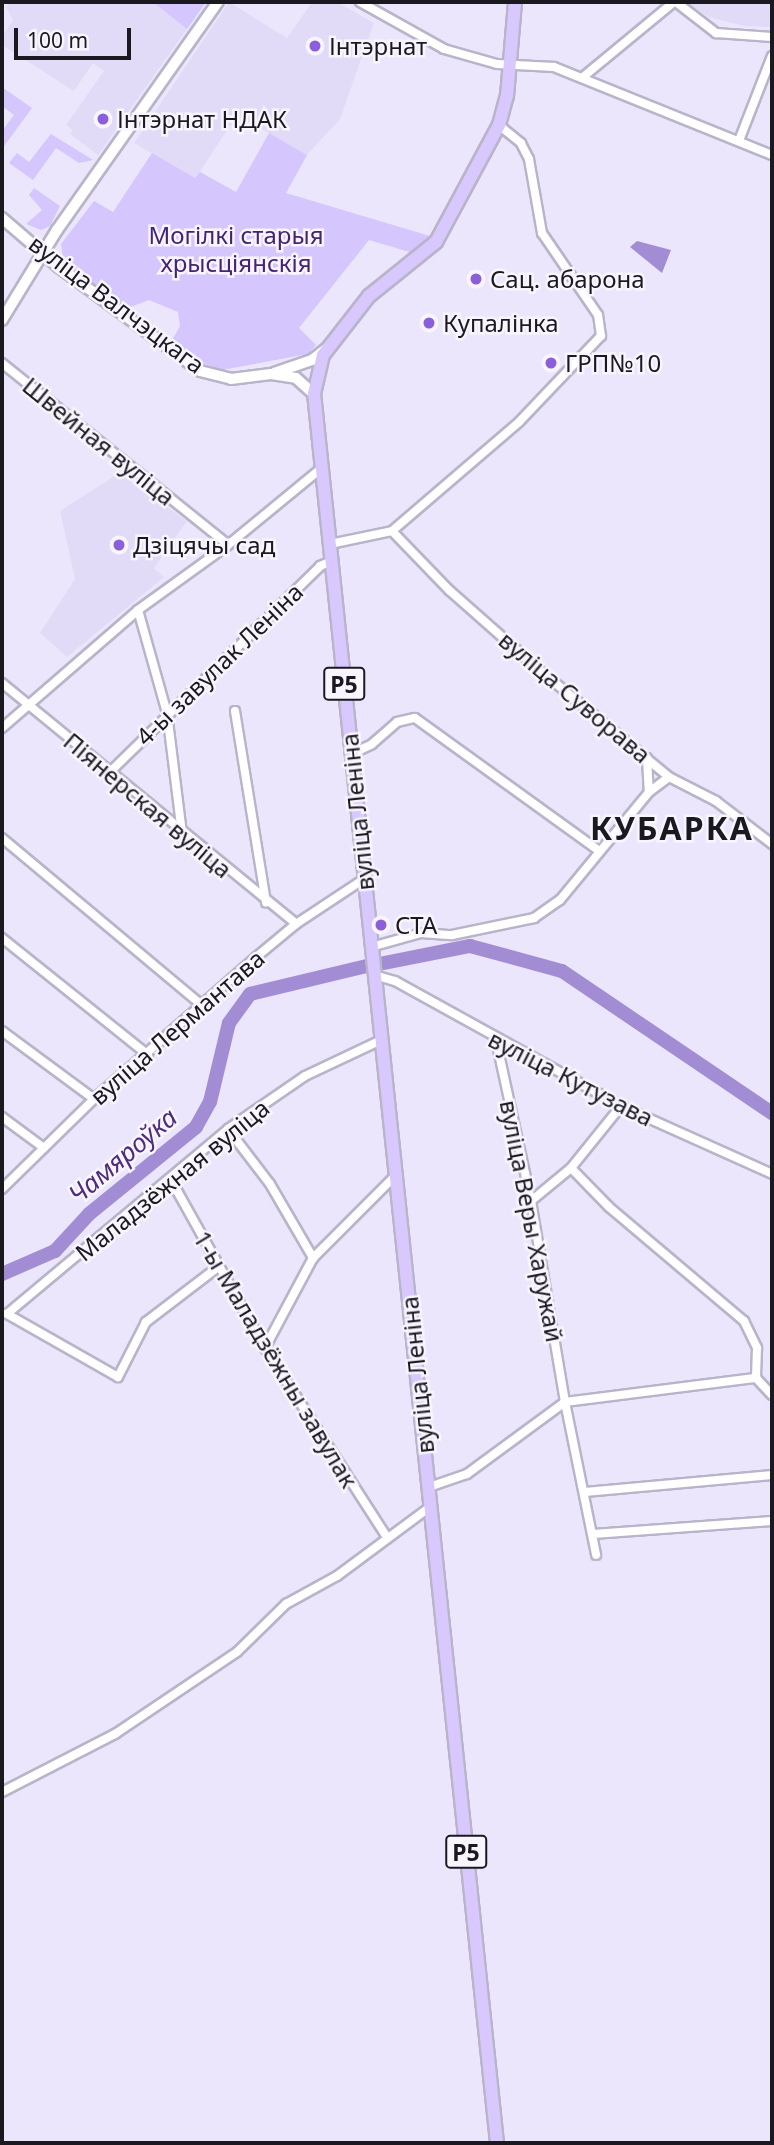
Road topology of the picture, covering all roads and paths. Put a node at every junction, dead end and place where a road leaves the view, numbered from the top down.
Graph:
1 (218, 2) edge
2 (359, 2) edge
3 (515, 2) edge
4 (675, 2) edge
5 (772, 37) edge
6 (772, 56) edge
7 (510, 65) junction
8 (583, 77) junction
9 (499, 125) junction
10 (740, 138) junction
11 (772, 155) edge
12 (2, 218) edge
13 (46, 251) junction
14 (2, 320) edge
15 (329, 346) junction
16 (2, 363) edge
17 (271, 374) junction
18 (314, 394) junction
19 (323, 467) junction
20 (392, 531) junction
21 (330, 544) junction
22 (228, 545) junction
23 (331, 561) junction
24 (138, 610) junction
25 (2, 683) edge
26 (24, 703) junction
27 (235, 711) dead end
28 (167, 713) junction
29 (2, 728) edge
30 (351, 754) junction
31 (648, 758) junction
32 (110, 772) junction
33 (669, 777) junction
34 (649, 792) junction
35 (182, 834) junction
36 (2, 838) edge
37 (772, 844) edge
38 (598, 850) junction
39 (364, 879) junction
40 (267, 903) junction
41 (296, 924) junction
42 (2, 939) edge
43 (371, 947) junction
44 (374, 975) junction
45 (204, 1007) junction
46 (2, 1031) edge
47 (381, 1040) junction
48 (496, 1040) junction
49 (148, 1055) junction
50 (94, 1099) junction
51 (621, 1106) junction
52 (2, 1117) edge
53 (228, 1129) junction
54 (44, 1148) junction
55 (571, 1168) junction
56 (397, 1174) junction
57 (772, 1174) edge
58 (170, 1180) junction
59 (2, 1189) edge
60 (531, 1201) junction
61 (313, 1258) junction
62 (218, 1267) junction
63 (265, 1348) junction
64 (757, 1378) junction
65 (772, 1395) edge
66 (565, 1402) junction
67 (772, 1475) edge
68 (429, 1487) junction
69 (585, 1492) junction
70 (430, 1507) junction
71 (772, 1521) edge
72 (593, 1534) junction
73 (386, 1536) junction
74 (596, 1555) dead end
75 (2, 1792) edge
76 (497, 2143) edge

1 - 13 street
2 - 7 street
3 - 7 main road, вуліца Леніна / Р5
4 - 5 street
4 - 8 street
6 - 10 street
7 - 8 street
7 - 9 main road, вуліца Леніна / Р5
8 - 10 street
9 - 15 main road, вуліца Леніна / Р5
9 - 20 street
10 - 11 street
12 - 13 street, вуліца Валчэцкага
13 - 14 street
13 - 17 street, вуліца Валчэцкага
15 - 17 street
15 - 18 main road, вуліца Леніна / Р5
16 - 22 street, Швейная вуліца
17 - 18 street, вуліца Валчэцкага
18 - 19 main road, вуліца Леніна / Р5
19 - 21 main road, вуліца Леніна / Р5
19 - 22 street
20 - 21 street
20 - 31 street, вуліца Суворава
21 - 23 main road, вуліца Леніна / Р5
22 - 24 street
23 - 28 street, 4-ы завулак Леніна
23 - 30 main road, вуліца Леніна / Р5
24 - 26 street
24 - 28 street
25 - 26 street, Піянерская вуліца
26 - 29 street
26 - 32 street, Піянерская вуліца
27 - 40 street
28 - 32 street, 4-ы завулак Леніна
28 - 35 street
30 - 38 street
30 - 39 main road, вуліца Леніна / Р5
31 - 33 street, вуліца Суворава
31 - 34 street
32 - 35 street, Піянерская вуліца
33 - 34 street
33 - 37 street, вуліца Суворава
34 - 38 street
35 - 40 street, Піянерская вуліца
36 - 45 street
38 - 43 street
39 - 41 street, вуліца Лермантава
39 - 43 main road, вуліца Леніна / Р5
40 - 41 street, Піянерская вуліца
41 - 45 street, вуліца Лермантава
42 - 49 street
43 - 44 main road, вуліца Леніна / Р5
44 - 47 main road, вуліца Леніна / Р5
44 - 48 street, вуліца Кутузава
45 - 49 street, вуліца Лермантава
46 - 50 street
47 - 53 street, Маладзёжная вуліца
47 - 56 main road, вуліца Леніна / Р5
48 - 51 street, вуліца Кутузава
48 - 60 street, вуліца Веры Харужай
49 - 50 street, вуліца Лермантава
50 - 54 street, вуліца Лермантава
51 - 55 street
51 - 57 street, вуліца Кутузава
52 - 54 street
53 - 58 street, Маладзёжная вуліца
53 - 61 street
54 - 59 street, вуліца Лермантава
55 - 60 street
55 - 64 street
56 - 61 street
56 - 68 main road, вуліца Леніна / Р5
58 - 62 street, 1-ы Маладзёжны завулак
58 - 62 street, Маладзёжная вуліца
60 - 66 street, вуліца Веры Харужай
61 - 63 street
62 - 63 street, 1-ы Маладзёжны завулак
63 - 73 street, 1-ы Маладзёжны завулак
64 - 65 street
64 - 66 street
66 - 68 street
66 - 69 street, вуліца Веры Харужай
67 - 69 street
68 - 70 main road, вуліца Леніна / Р5
69 - 72 street, вуліца Веры Харужай
70 - 73 street
70 - 76 main road, вуліца Леніна / Р5
71 - 72 street
72 - 74 street, вуліца Веры Харужай
73 - 75 street

